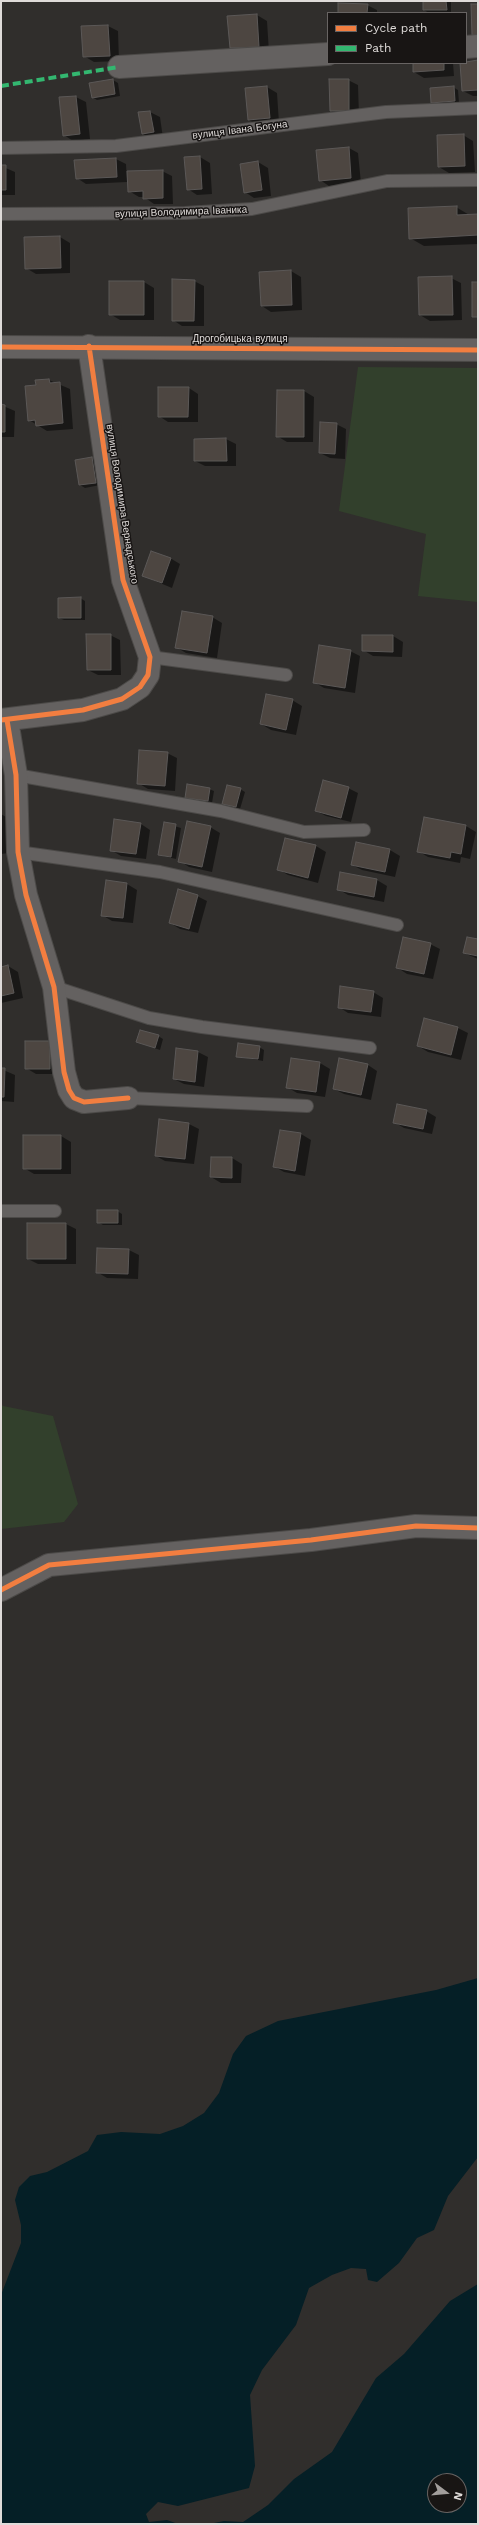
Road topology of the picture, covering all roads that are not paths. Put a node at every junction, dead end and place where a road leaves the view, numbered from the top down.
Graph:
1 (478, 46) edge
2 (467, 47) edge
3 (327, 54) edge
4 (119, 67) dead end
5 (478, 108) edge
6 (1, 148) edge
7 (478, 180) edge
8 (1, 214) edge
9 (89, 346) junction
10 (1, 347) edge
11 (478, 350) edge
12 (150, 657) junction
13 (286, 675) dead end
14 (4, 720) edge
15 (16, 775) junction
16 (364, 830) dead end
17 (18, 852) junction
18 (397, 925) dead end
19 (54, 987) junction
20 (370, 1048) dead end
21 (128, 1098) joint
22 (307, 1106) dead end
23 (1, 1211) edge
24 (55, 1211) dead end
25 (478, 1528) edge
26 (1, 1590) edge

1 - 2 street
3 - 4 street
5 - 6 lane, вулиця Івана Богуна
7 - 8 lane, вулиця Володимира Іваника
9 - 10 street, Дрогобицька вулиця
9 - 11 street, Дрогобицька вулиця
9 - 12 street, вулиця Володимира Вернадського
12 - 13 lane
12 - 14 street, вулиця Володимира Вернадського
14 - 15 street, вулиця Володимира Вернадського
15 - 16 lane
15 - 17 street, вулиця Володимира Вернадського
17 - 18 lane
17 - 19 street, вулиця Володимира Вернадського
19 - 20 lane
19 - 21 street, вулиця Володимира Вернадського
21 - 22 lane
23 - 24 lane
25 - 26 street

